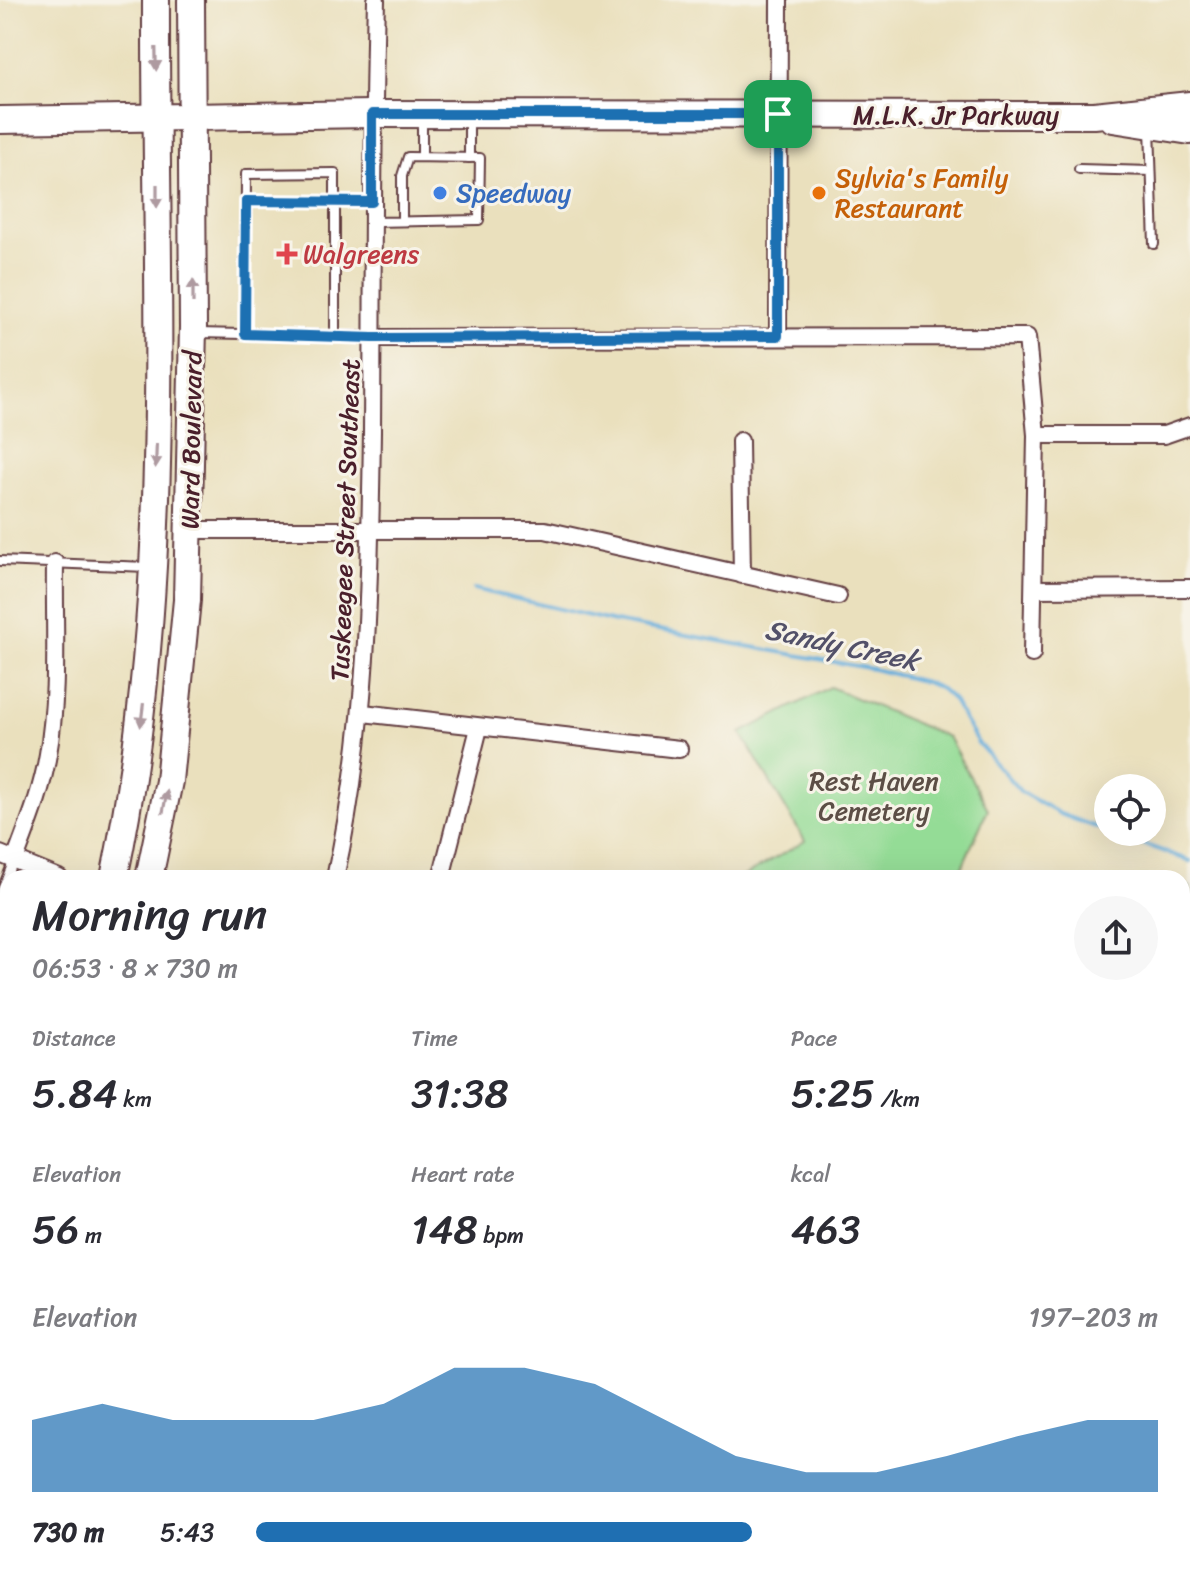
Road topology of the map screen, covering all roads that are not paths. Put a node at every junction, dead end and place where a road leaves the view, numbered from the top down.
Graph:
1 (156, 0) edge
2 (191, 0) edge
3 (376, 0) edge
4 (779, 0) edge
5 (1190, 105) edge
6 (372, 114) junction
7 (422, 114) junction
8 (469, 114) junction
9 (778, 114) junction
10 (1094, 115) junction
11 (194, 117) junction
12 (157, 118) junction
13 (0, 120) edge
14 (1150, 127) junction
15 (1190, 131) edge
16 (422, 157) junction
17 (469, 158) junction
18 (1079, 169) dead end
19 (1151, 171) junction
20 (246, 201) junction
21 (335, 202) junction
22 (372, 202) junction
23 (402, 221) junction
24 (373, 222) junction
25 (1154, 244) dead end
26 (193, 333) junction
27 (245, 334) junction
28 (335, 336) junction
29 (778, 336) junction
30 (373, 338) junction
31 (1190, 426) edge
32 (1036, 435) junction
33 (740, 441) dead end
34 (189, 530) junction
35 (372, 531) junction
36 (0, 561) edge
37 (55, 563) junction
38 (153, 567) junction
39 (742, 575) junction
40 (1190, 588) edge
41 (1034, 589) junction
42 (838, 596) dead end
43 (1032, 654) dead end
44 (363, 713) junction
45 (479, 728) junction
46 (679, 749) dead end
47 (7, 857) edge
48 (39, 870) edge
49 (116, 870) edge
50 (151, 870) edge
51 (337, 870) edge
52 (443, 870) edge

1 -> 12 main road, Ward Boulevard
2 - 11 main road, Ward Boulevard
3 - 6 street, Tuskeegee Street Southeast
4 - 9 street
5 - 10 main road
6 - 7 main road, M.L.K. Jr Parkway
6 - 11 main road, M.L.K. Jr Parkway
6 - 22 street, Tuskeegee Street Southeast
7 - 8 main road, M.L.K. Jr Parkway
7 - 16 lane
8 - 9 main road, M.L.K. Jr Parkway
8 - 17 lane
9 - 10 main road, M.L.K. Jr Parkway
9 - 29 street
10 - 14 main road
11 - 12 main road, M.L.K. Jr Parkway
26 -> 11 main road, Ward Boulevard
12 - 13 main road, M.L.K. Jr Parkway
12 -> 38 main road, Ward Boulevard
14 - 15 main road
14 - 19 lane
16 - 17 lane
16 - 23 lane
17 - 23 lane
18 - 19 lane
19 - 25 lane
20 - 21 lane
20 - 21 lane
20 - 27 lane
21 - 22 lane
21 - 28 lane
22 - 24 street, Tuskeegee Street Southeast
23 - 24 lane
24 - 30 street, Tuskeegee Street Southeast
26 - 27 lane
26 - 34 main road, Ward Boulevard
27 - 28 lane
28 - 30 lane
29 - 30 street
29 - 32 street
30 - 35 street, Tuskeegee Street Southeast
31 - 32 street
32 - 41 street
33 - 39 street
34 - 35 street
50 -> 34 main road, Ward Boulevard
35 - 39 street
35 - 44 street, Tuskeegee Street Southeast
36 - 37 lane
37 - 38 lane
37 - 47 street
38 -> 49 main road, Ward Boulevard
39 - 42 street
40 - 41 street
41 - 43 street
44 - 45 street
44 - 51 street, Tuskeegee Street Southeast
45 - 46 street
45 - 52 street
47 - 48 street

